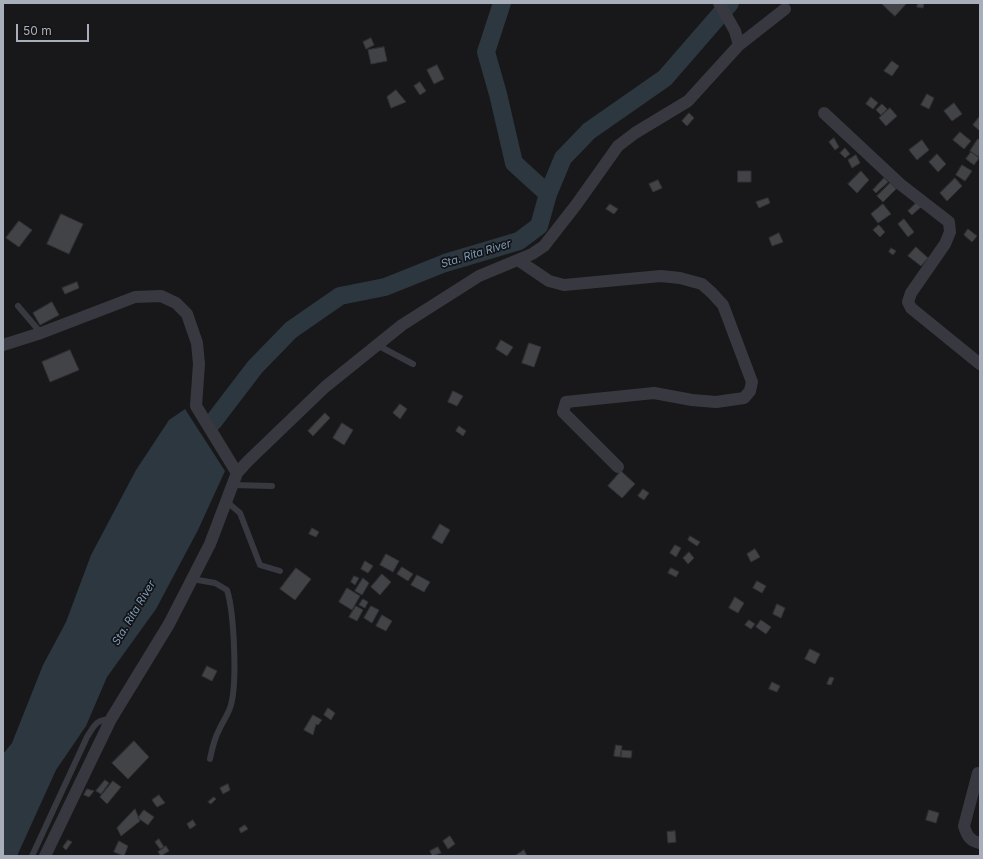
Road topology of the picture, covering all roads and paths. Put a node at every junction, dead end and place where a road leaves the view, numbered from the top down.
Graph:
1 (719, 3) edge
2 (786, 9) dead end
3 (739, 45) junction
4 (824, 113) dead end
5 (518, 260) junction
6 (18, 306) dead end
7 (41, 333) junction
8 (3, 345) edge
9 (377, 345) junction
10 (413, 364) dead end
11 (980, 364) edge
12 (618, 467) dead end
13 (237, 473) junction
14 (232, 485) junction
15 (272, 486) dead end
16 (226, 501) junction
17 (280, 572) dead end
18 (192, 579) junction
19 (111, 719) junction
20 (210, 759) dead end
21 (978, 773) dead end
22 (980, 843) edge
23 (32, 856) edge
24 (45, 856) edge

1 - 3 street
2 - 3 street
3 - 5 street
4 - 11 street
5 - 9 street
5 - 12 street
6 - 7 lane
7 - 8 street
7 - 13 street
9 - 10 lane
9 - 13 street
13 - 14 street
14 - 15 lane
14 - 16 street
16 - 17 lane
16 - 18 street
18 - 19 street
18 - 20 lane
19 - 23 lane
19 - 24 street
21 - 22 street

